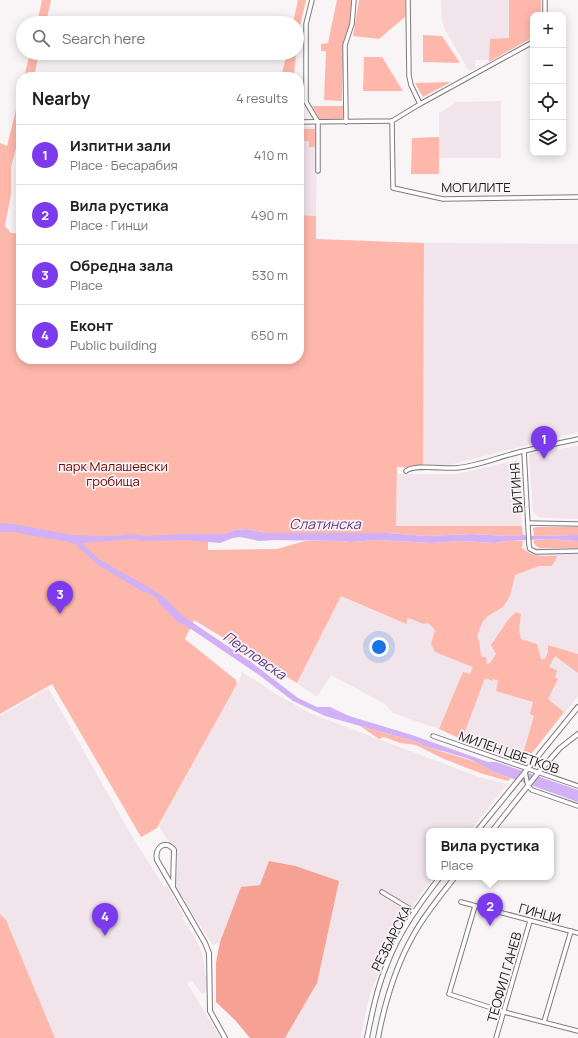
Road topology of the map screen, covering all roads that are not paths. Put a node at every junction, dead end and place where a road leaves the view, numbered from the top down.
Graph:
1 (312, 0) edge
2 (354, 0) edge
3 (408, 0) edge
4 (545, 0) edge
5 (545, 12) edge
6 (530, 44) edge
7 (420, 104) junction
8 (392, 121) junction
9 (304, 122) edge
10 (318, 122) junction
11 (346, 122) junction
12 (318, 171) dead end
13 (578, 197) edge
14 (578, 439) edge
15 (524, 451) junction
16 (406, 471) dead end
17 (528, 523) junction
18 (578, 524) edge
19 (578, 551) edge
20 (578, 707) edge
21 (578, 734) edge
22 (433, 736) dead end
23 (526, 770) junction
24 (538, 773) junction
25 (528, 786) junction
26 (578, 786) edge
27 (578, 806) edge
28 (479, 828) edge
29 (494, 828) edge
30 (438, 880) edge
31 (453, 880) edge
32 (173, 887) junction
33 (382, 892) dead end
34 (461, 902) dead end
35 (475, 906) junction
36 (415, 912) junction
37 (530, 921) junction
38 (570, 931) junction
39 (578, 933) edge
40 (504, 1012) junction
41 (544, 1022) junction
42 (578, 1031) edge
43 (225, 1038) edge
44 (366, 1038) edge
45 (378, 1038) edge
46 (496, 1038) edge

1 - 10 street
2 - 11 street
3 - 7 street
4 - 5 street
6 - 7 street
7 - 8 street
8 - 11 street
8 - 13 street, МОГИЛИТЕ
9 - 10 street
10 - 11 street
10 - 12 street
14 - 15 street
15 - 16 street
15 - 17 street, ВИТИНЯ
17 - 18 street, ВИТИНЯ
17 - 19 street, ВИТИНЯ
20 - 23 street
21 - 24 street
22 - 23 street, МИЛЕН ЦВЕТКОВ
23 - 24 street, МИЛЕН ЦВЕТКОВ
23 - 25 street, МИЛЕН ЦВЕТКОВ
23 - 28 street
24 - 25 street
24 - 26 street, МИЛЕН ЦВЕТКОВ
25 - 27 street, МИЛЕН ЦВЕТКОВ
25 - 29 street
30 - 36 street, РЕЗБАРСКА
31 - 45 street, РЕЗБАРСКА
32 - 32 street
32 - 43 street
33 - 36 street
34 - 35 street, ГИНЦИ
35 - 37 street, ГИНЦИ
35 - 40 street
36 - 44 street, РЕЗБАРСКА
37 - 38 street, ГИНЦИ
37 - 40 street, ТЕОФИЛ ГАНЕВ
38 - 39 street, ГИНЦИ
38 - 41 street
40 - 41 street
40 - 46 street, ТЕОФИЛ ГАНЕВ
41 - 42 street

